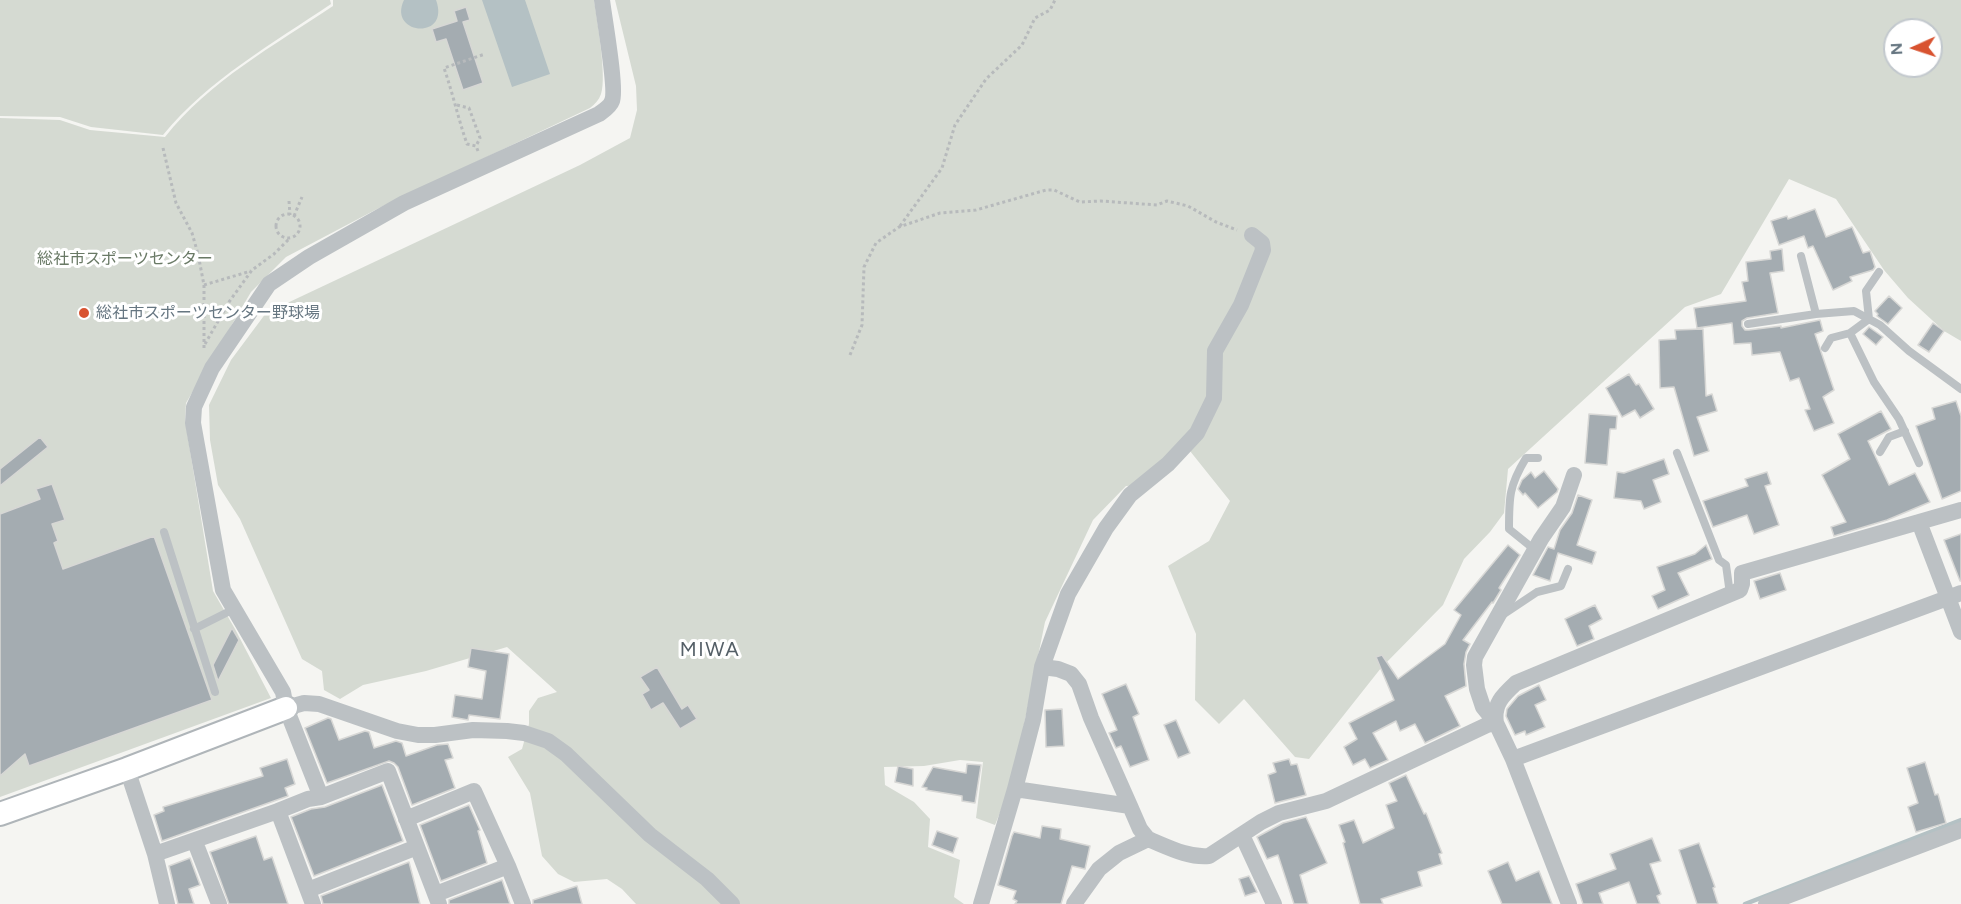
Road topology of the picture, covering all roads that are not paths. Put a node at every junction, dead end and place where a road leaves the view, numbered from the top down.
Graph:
1 (602, 0) edge
2 (1252, 235) road end
3 (1801, 256) dead end
4 (1879, 272) dead end
5 (1816, 314) junction
6 (1869, 319) junction
7 (1748, 324) dead end
8 (1850, 333) junction
9 (1825, 348) dead end
10 (1961, 389) edge
11 (1905, 431) junction
12 (1880, 452) dead end
13 (1677, 453) dead end
14 (1538, 458) dead end
15 (1919, 463) dead end
16 (1574, 475) dead end
17 (1961, 510) edge
18 (1919, 522) junction
19 (164, 532) dead end
20 (1535, 550) junction
21 (1568, 569) dead end
22 (1730, 594) junction
23 (1955, 596) edge
24 (234, 609) junction
25 (1498, 618) junction
26 (194, 629) junction
27 (1961, 632) edge
28 (1053, 636) junction
29 (1042, 667) junction
30 (1071, 674) junction
31 (215, 692) dead end
32 (286, 708) junction
33 (1496, 723) junction
34 (1513, 759) junction
35 (128, 769) junction
36 (1016, 789) junction
37 (321, 797) junction
38 (1130, 806) junction
39 (278, 811) junction
40 (0, 814) edge
41 (406, 819) junction
42 (1961, 830) edge
43 (1242, 835) junction
44 (1148, 839) junction
45 (195, 842) junction
46 (417, 847) junction
47 (155, 854) junction
48 (508, 866) junction
49 (311, 897) edge
50 (438, 899) edge
51 (167, 904) edge
52 (219, 904) edge
53 (523, 904) edge
54 (732, 904) edge
55 (981, 904) edge
56 (1074, 904) edge
57 (1274, 904) edge
58 (1569, 904) edge
59 (1766, 904) edge

1 - 24 street
2 - 28 street
3 - 5 lane
4 - 6 lane
5 - 6 lane
5 - 7 lane
6 - 8 lane
6 - 10 lane
8 - 9 lane
8 - 11 lane
11 - 12 lane
11 - 15 lane
13 - 22 lane
14 - 20 lane
16 - 20 street
17 - 18 street
18 - 22 street
18 - 23 street
19 - 26 lane
20 - 25 street
21 - 25 lane
22 - 33 street
23 - 27 street
23 - 34 street
24 - 26 lane
24 - 32 street
25 - 33 street
26 - 31 lane
28 - 29 street
28 - 30 street
29 - 30 street
29 - 36 street
30 - 38 street
32 - 35 street
32 - 37 street
32 - 54 street
33 - 34 street
33 - 43 street
34 - 58 street
35 - 40 street
35 - 47 street
36 - 38 street
36 - 55 street
37 - 39 street
37 - 41 street
38 - 44 street
39 - 45 street
39 - 49 street
41 - 46 street
41 - 48 street
42 - 59 street
43 - 44 street
43 - 57 street
44 - 56 street
45 - 47 street
45 - 52 street
46 - 49 street
46 - 50 street
47 - 51 street
48 - 50 street
48 - 53 street

